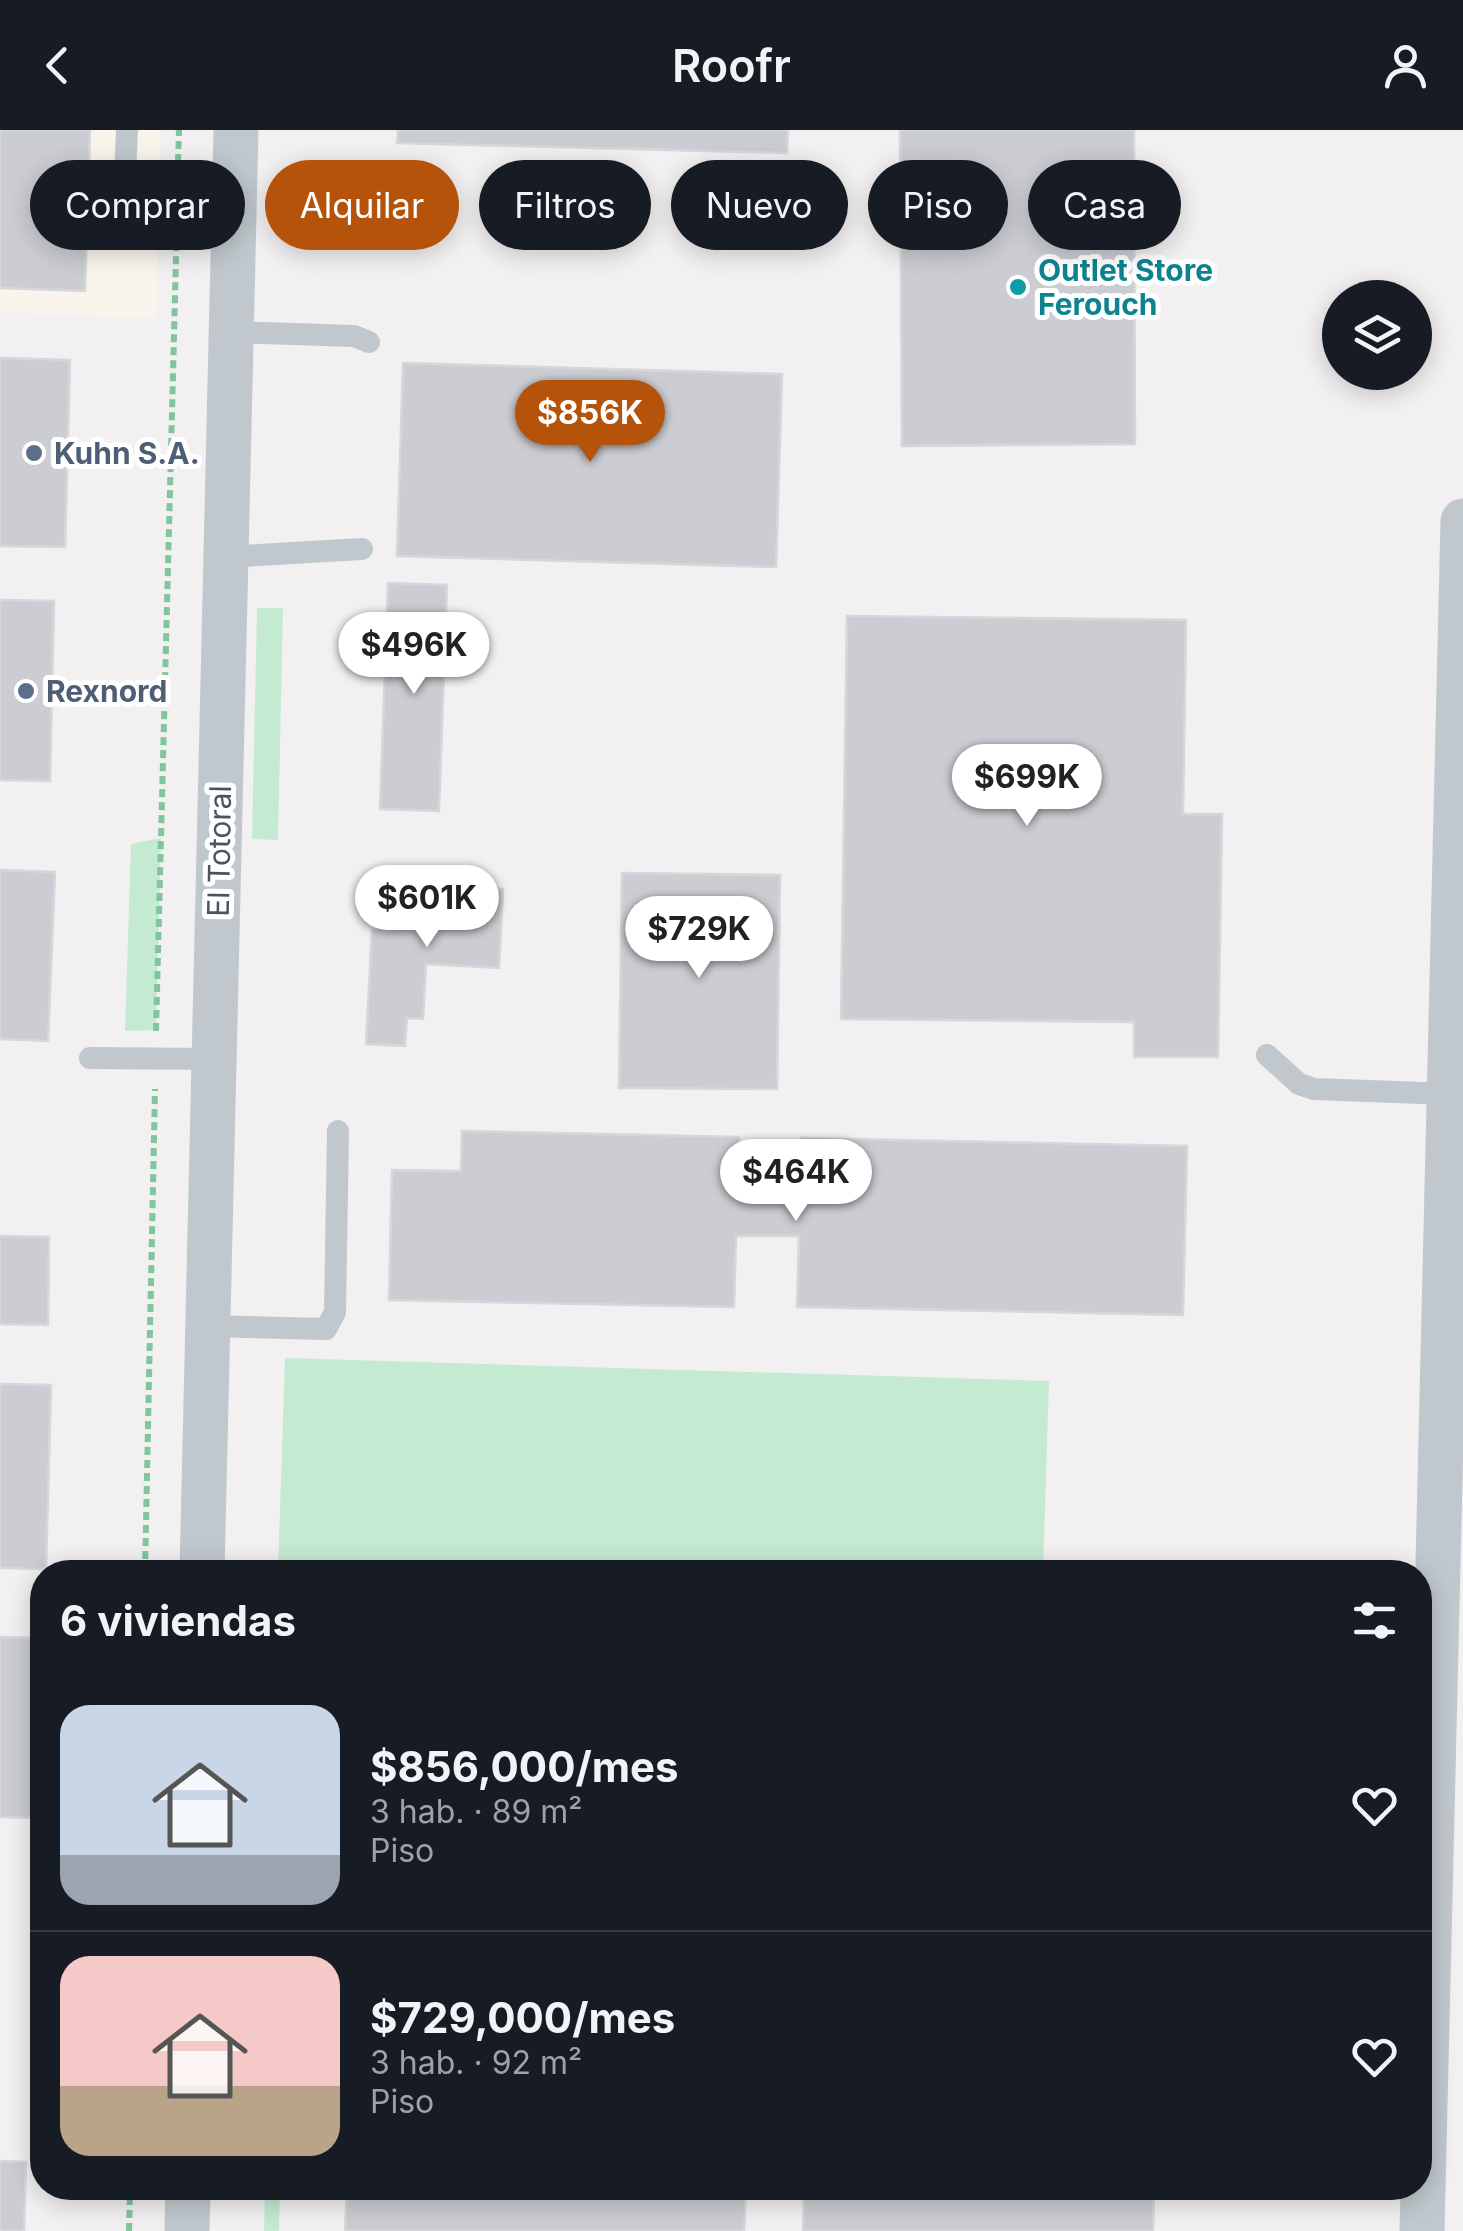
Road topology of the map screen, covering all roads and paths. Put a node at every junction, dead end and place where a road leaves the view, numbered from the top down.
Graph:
1 (127, 130) edge
2 (179, 130) edge
3 (236, 130) edge
4 (126, 160) edge
5 (179, 160) edge
6 (235, 160) edge
7 (177, 250) edge
8 (233, 250) edge
9 (231, 332) junction
10 (369, 342) dead end
11 (1463, 521) edge
12 (362, 550) dead end
13 (226, 557) junction
14 (1267, 1055) dead end
15 (90, 1058) dead end
16 (156, 1058) junction
17 (214, 1059) junction
18 (1449, 1094) junction
19 (338, 1131) dead end
20 (208, 1326) junction
21 (145, 1560) edge
22 (202, 1560) edge
23 (1432, 1810) edge
24 (130, 2200) edge
25 (187, 2200) edge
26 (1423, 2200) edge
27 (129, 2231) edge
28 (186, 2231) edge
29 (1422, 2231) edge

1 - 4 lane
2 - 5 path
3 - 6 street, El Totoral
7 - 16 path
8 - 9 street, El Totoral
9 - 10 lane
9 - 13 street, El Totoral
11 - 18 street
12 - 13 lane
13 - 17 street, El Totoral
14 - 18 lane
15 - 16 lane
16 - 17 lane
16 - 21 path
17 - 20 street, El Totoral
18 - 23 street
19 - 20 lane
20 - 22 street, El Totoral
24 - 27 path
25 - 28 street
26 - 29 street

